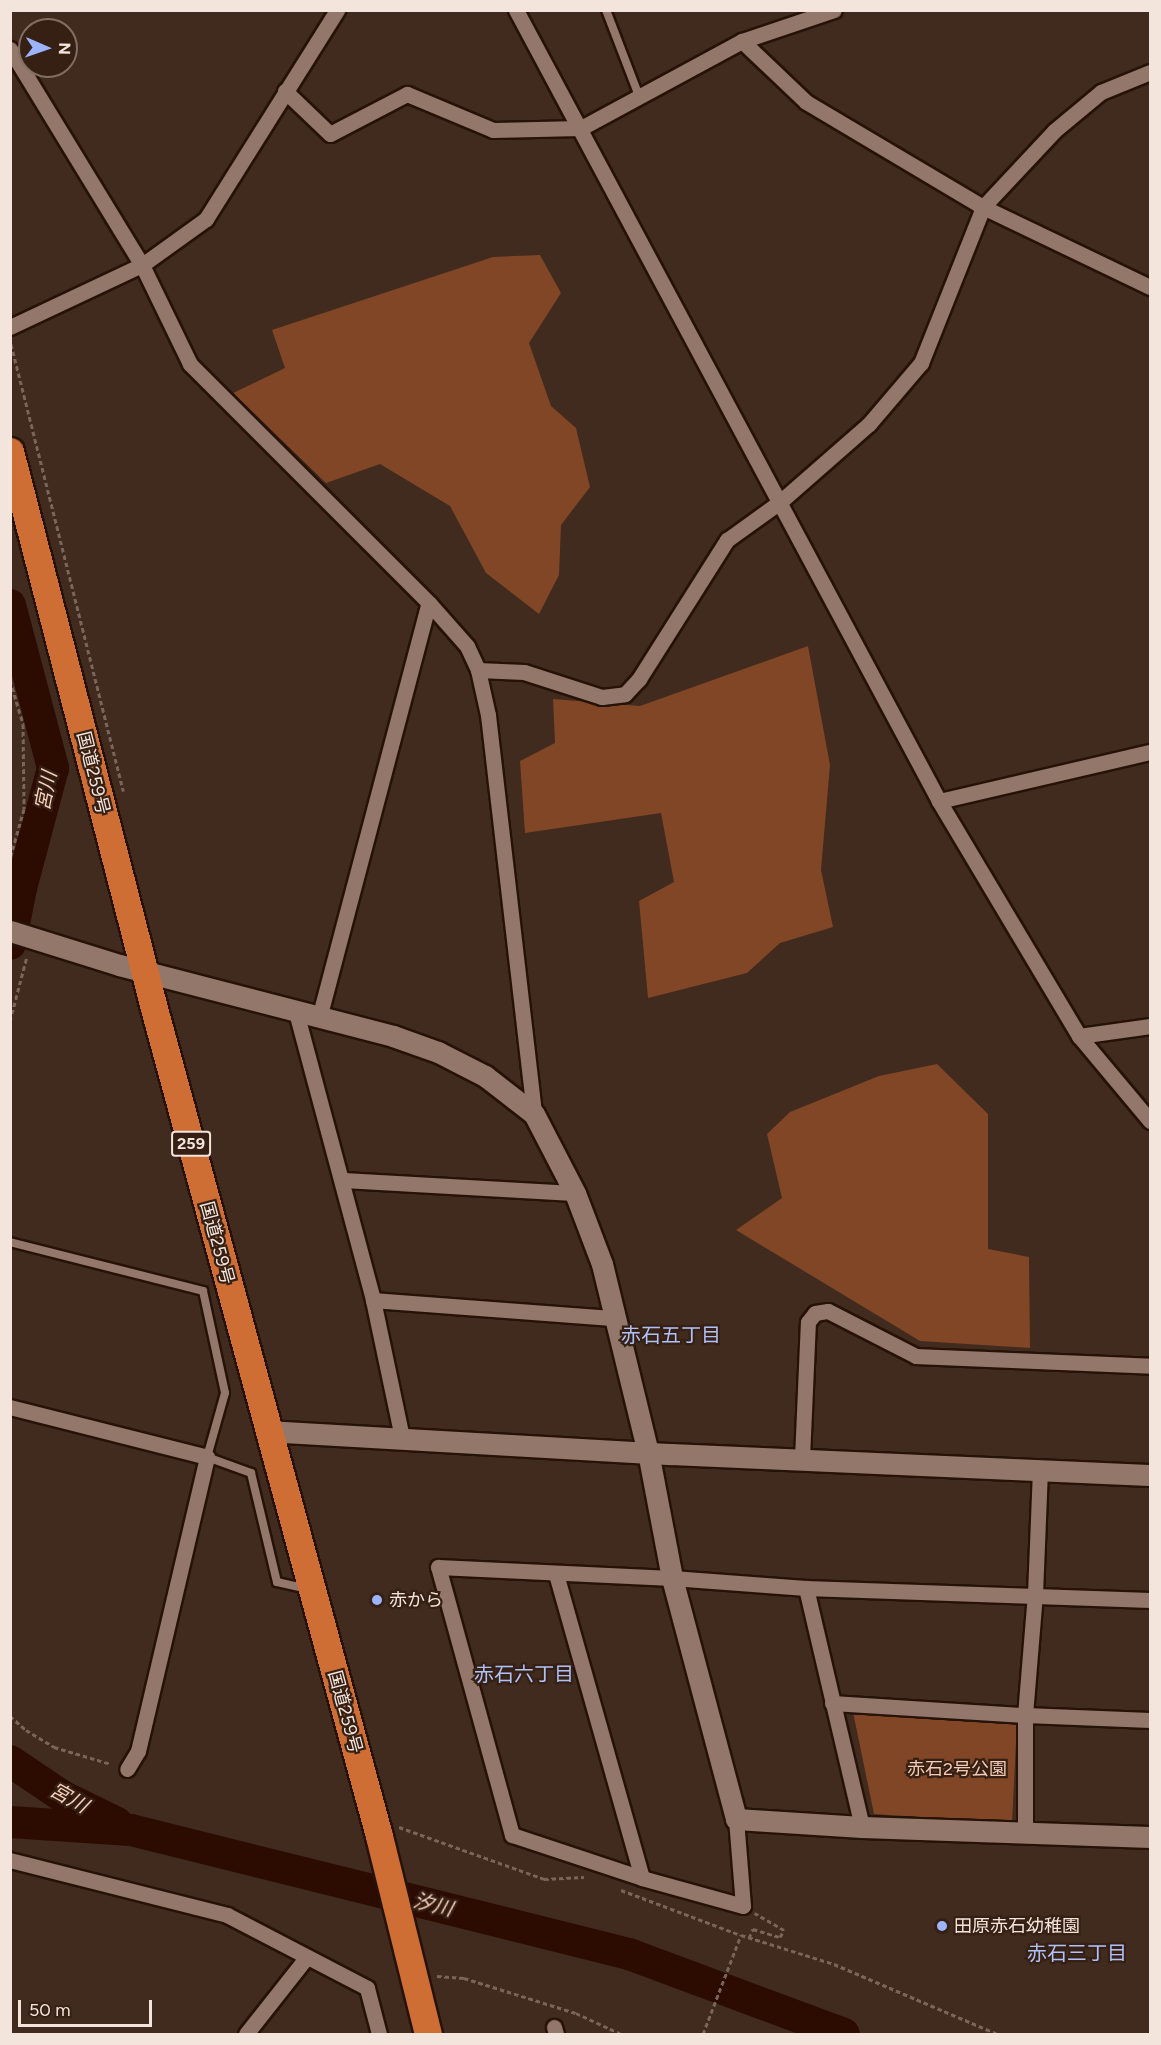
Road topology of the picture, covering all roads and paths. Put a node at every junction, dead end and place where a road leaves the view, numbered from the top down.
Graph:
1 (337, 10) edge
2 (516, 10) edge
3 (606, 10) edge
4 (834, 10) edge
5 (742, 41) junction
6 (10, 49) edge
7 (1150, 72) edge
8 (285, 91) junction
9 (639, 96) junction
10 (581, 128) junction
11 (983, 207) junction
12 (141, 265) junction
13 (1150, 287) edge
14 (10, 327) edge
15 (10, 342) edge
16 (10, 451) edge
17 (781, 501) junction
18 (429, 603) junction
19 (477, 670) junction
20 (10, 680) edge
21 (1150, 752) edge
22 (123, 792) dead end
23 (939, 801) junction
24 (10, 858) edge
25 (23, 934) edge
26 (144, 971) junction
27 (296, 1012) junction
28 (318, 1017) junction
29 (10, 1021) edge
30 (1150, 1026) edge
31 (1079, 1036) junction
32 (534, 1114) junction
33 (1150, 1121) edge
34 (342, 1180) junction
35 (575, 1193) junction
36 (10, 1242) edge
37 (373, 1300) junction
38 (614, 1318) junction
39 (1150, 1366) edge
40 (10, 1407) edge
41 (268, 1431) junction
42 (402, 1438) junction
43 (648, 1452) junction
44 (207, 1457) junction
45 (802, 1458) junction
46 (1040, 1470) junction
47 (1150, 1475) edge
48 (556, 1574) junction
49 (672, 1578) junction
50 (806, 1588) junction
51 (312, 1590) junction
52 (1035, 1594) junction
53 (1150, 1600) edge
54 (832, 1703) junction
55 (10, 1716) edge
56 (1025, 1716) junction
57 (1150, 1720) edge
58 (127, 1769) joint
59 (736, 1819) junction
60 (377, 1827) junction
61 (862, 1827) junction
62 (1025, 1831) junction
63 (1150, 1837) edge
64 (10, 1860) edge
65 (585, 1877) dead end
66 (642, 1878) junction
67 (618, 1889) dead end
68 (743, 1906) junction
69 (741, 1935) junction
70 (749, 1938) junction
71 (306, 1958) junction
72 (412, 1967) junction
73 (246, 2034) edge
74 (379, 2034) edge
75 (428, 2034) edge
76 (621, 2034) edge
77 (703, 2034) edge
78 (997, 2034) edge

1 - 8 street
2 - 10 street
3 - 9 lane
4 - 5 street
5 - 9 street
5 - 11 street
6 - 12 street
7 - 11 street
8 - 10 street
8 - 12 street
9 - 10 street
10 - 17 street
11 - 13 street
11 - 17 street
12 - 14 street
12 - 18 street
15 - 22 path
16 - 26 highway, 国道259号 / 259
17 - 19 street
17 - 23 street
18 - 19 street
18 - 28 street
19 - 32 street
20 - 24 path
21 - 23 street
23 - 31 street
25 - 26 street
25 - 29 path
26 - 27 street
26 - 41 highway, 国道259号 / 259
27 - 28 street
27 - 34 street
28 - 32 street
30 - 31 street
31 - 33 street
32 - 35 street
34 - 35 street
34 - 37 street
35 - 38 street
36 - 44 lane
37 - 38 street
37 - 42 street
38 - 43 street
39 - 45 street
40 - 44 street
41 - 42 street
41 - 51 highway, 国道259号 / 259
42 - 43 street
43 - 45 street
43 - 49 street
44 - 51 lane
44 - 58 street
45 - 46 street
46 - 47 street
46 - 52 street
48 - 49 street
48 - 66 street
48 - 66 street
49 - 50 street
49 - 59 street
50 - 52 street
50 - 54 street
51 - 60 highway, 国道259号 / 259
52 - 53 street
52 - 56 street
54 - 56 street
54 - 61 street
55 - 58 path
56 - 57 street
56 - 62 street
59 - 61 street
59 - 68 street
60 - 65 path
60 - 72 highway, 国道259号 / 259
61 - 62 street
62 - 63 street
64 - 71 street
66 - 68 street
67 - 69 path
68 - 70 path
69 - 70 path
69 - 77 path
70 - 78 path
71 - 73 street
71 - 74 street
72 - 75 highway, 国道259号 / 259
72 - 76 path

